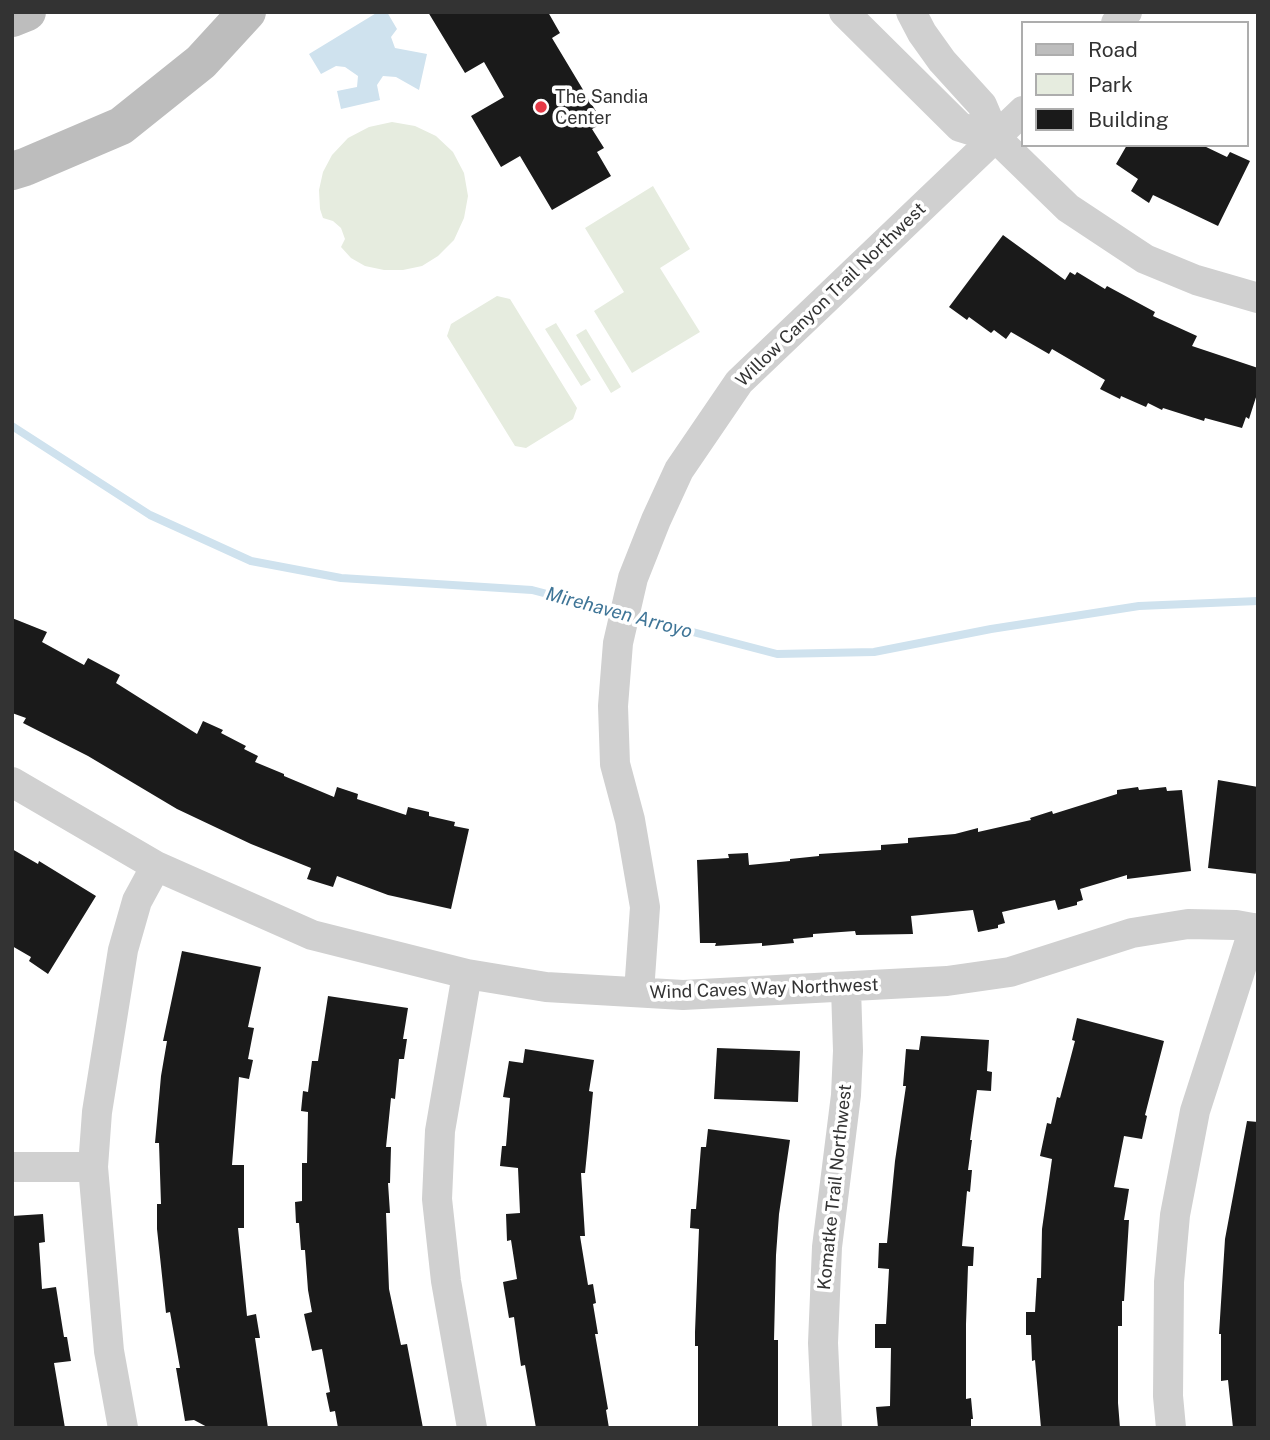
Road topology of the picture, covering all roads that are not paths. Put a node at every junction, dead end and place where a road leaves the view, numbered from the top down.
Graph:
1 (27, 12) edge
2 (247, 12) edge
3 (844, 12) edge
4 (911, 12) edge
5 (12, 18) edge
6 (1021, 113) edge
7 (996, 138) junction
8 (12, 171) edge
9 (1258, 299) edge
10 (12, 782) edge
11 (156, 866) junction
12 (1256, 929) edge
13 (467, 974) junction
14 (846, 988) junction
15 (639, 992) junction
16 (12, 1167) edge
17 (93, 1167) junction
18 (123, 1428) edge
19 (472, 1428) edge
20 (827, 1428) edge
21 (1171, 1428) edge

1 - 5 street
2 - 8 street
3 - 7 street
4 - 7 street
6 - 7 street, Willow Canyon Trail Northwest
7 - 9 street
7 - 15 street, Willow Canyon Trail Northwest
10 - 11 street, Wind Caves Way Northwest
11 - 13 street, Wind Caves Way Northwest
11 - 17 street
12 - 14 street, Wind Caves Way Northwest
12 - 21 street
13 - 15 street, Wind Caves Way Northwest
13 - 19 street
14 - 15 street, Wind Caves Way Northwest
14 - 20 street, Komatke Trail Northwest
16 - 17 street
17 - 18 street

